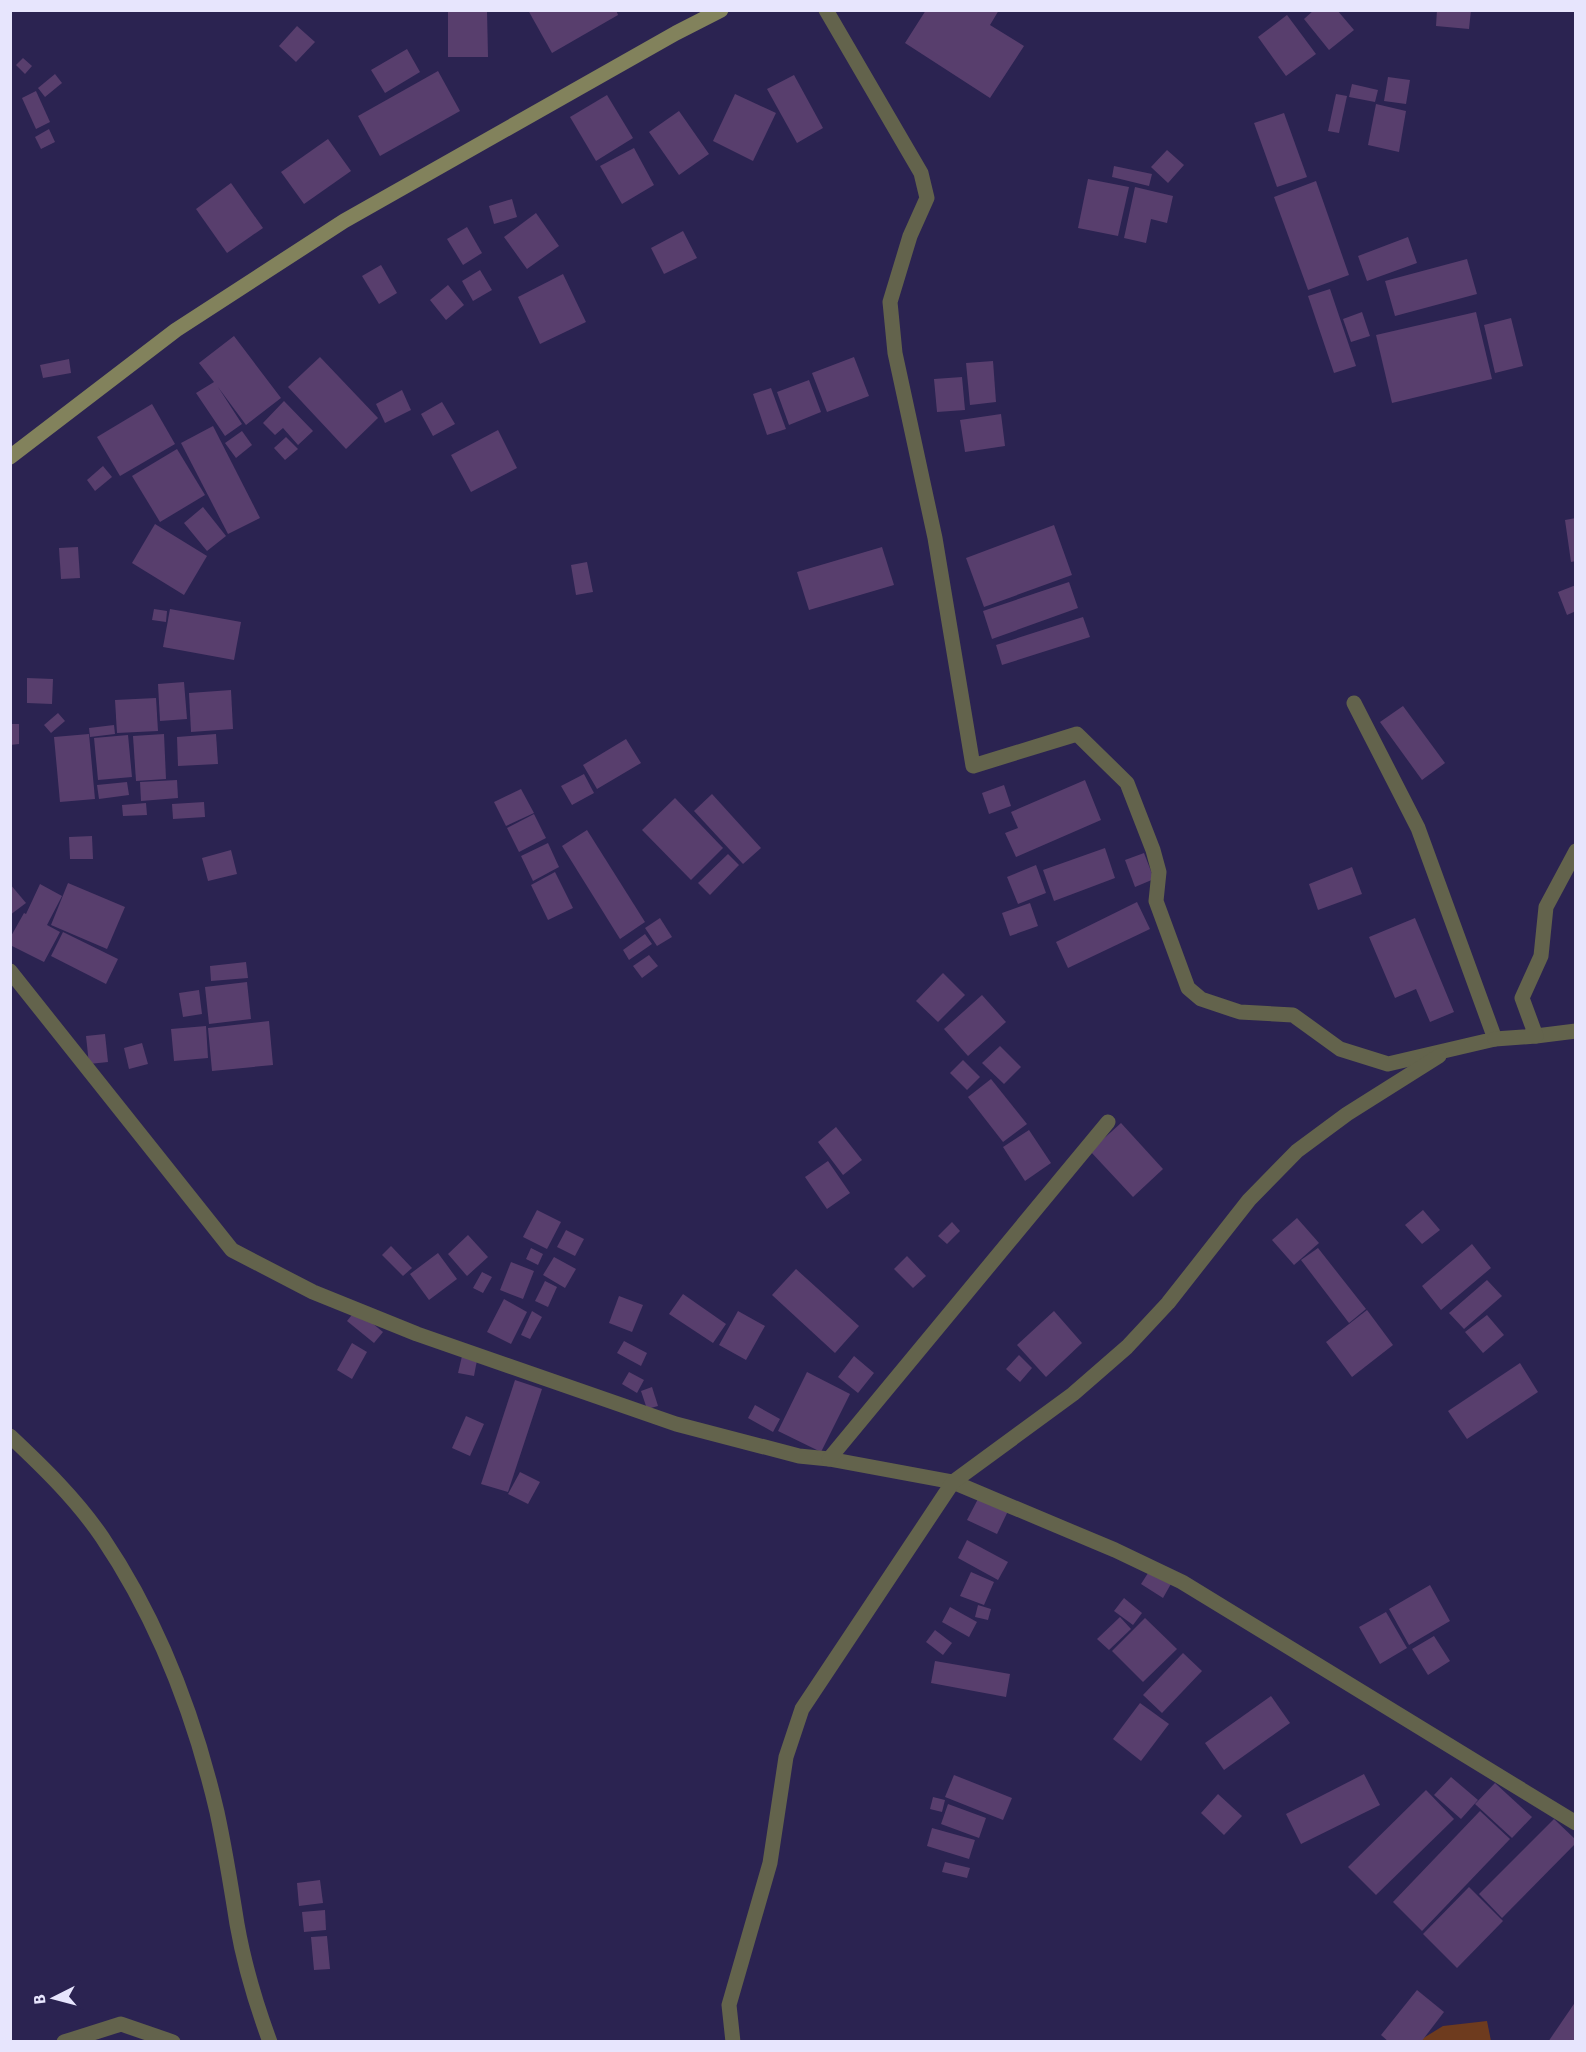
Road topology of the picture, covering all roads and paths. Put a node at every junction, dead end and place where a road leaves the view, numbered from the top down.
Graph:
1 (721, 10) edge
2 (826, 10) edge
3 (10, 457) edge
4 (1354, 703) dead end
5 (1575, 851) edge
6 (10, 971) edge
7 (1575, 1031) edge
8 (1536, 1036) junction
9 (1495, 1039) junction
10 (1451, 1049) junction
11 (1108, 1122) dead end
12 (10, 1436) edge
13 (829, 1459) junction
14 (953, 1482) junction
15 (1575, 1823) edge
16 (64, 2042) edge
17 (173, 2042) edge
18 (270, 2042) edge
19 (733, 2042) edge

1 - 3 street
2 - 10 street
4 - 9 street
5 - 8 street
6 - 13 street
7 - 8 street
8 - 9 street
9 - 10 street
10 - 14 street
11 - 13 street
12 - 18 street
13 - 14 street
14 - 15 street
14 - 19 street
16 - 17 street

